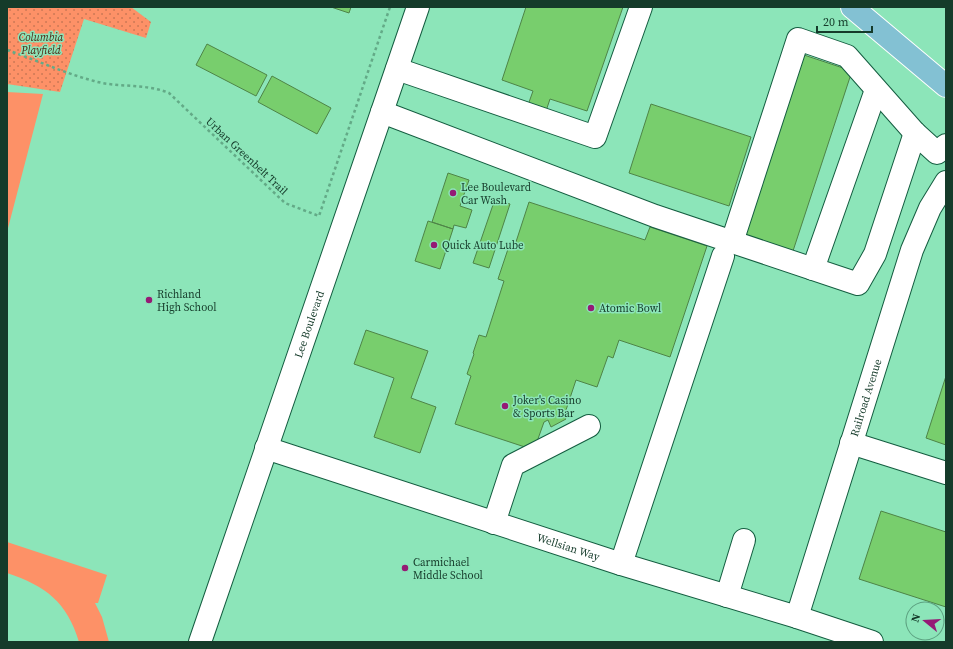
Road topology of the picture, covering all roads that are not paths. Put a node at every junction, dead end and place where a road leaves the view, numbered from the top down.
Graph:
1 (418, 7) edge
2 (641, 7) edge
3 (852, 7) edge
4 (397, 69) junction
5 (946, 86) edge
6 (876, 90) junction
7 (382, 112) junction
8 (915, 133) junction
9 (946, 145) edge
10 (946, 182) edge
11 (728, 249) junction
12 (813, 269) junction
13 (590, 426) dead end
14 (851, 443) junction
15 (266, 448) junction
16 (946, 473) edge
17 (494, 523) junction
18 (744, 540) dead end
19 (621, 564) junction
20 (727, 596) junction
21 (797, 617) junction
22 (200, 642) edge
23 (872, 642) edge

1 - 4 street, Lee Boulevard
2 - 4 street
3 - 5 main road
4 - 7 street, Lee Boulevard
6 - 8 street
6 - 11 street
6 - 12 street
7 - 11 street
7 - 15 street, Lee Boulevard
8 - 9 street
8 - 12 street
10 - 14 street, Railroad Avenue
11 - 12 street
11 - 19 street
13 - 17 street
14 - 16 street
14 - 21 street, Railroad Avenue
15 - 17 street, Wellsian Way
15 - 22 street, Lee Boulevard
17 - 19 street, Wellsian Way
18 - 20 street
19 - 20 street, Wellsian Way
20 - 21 street, Wellsian Way
21 - 23 street, Wellsian Way

